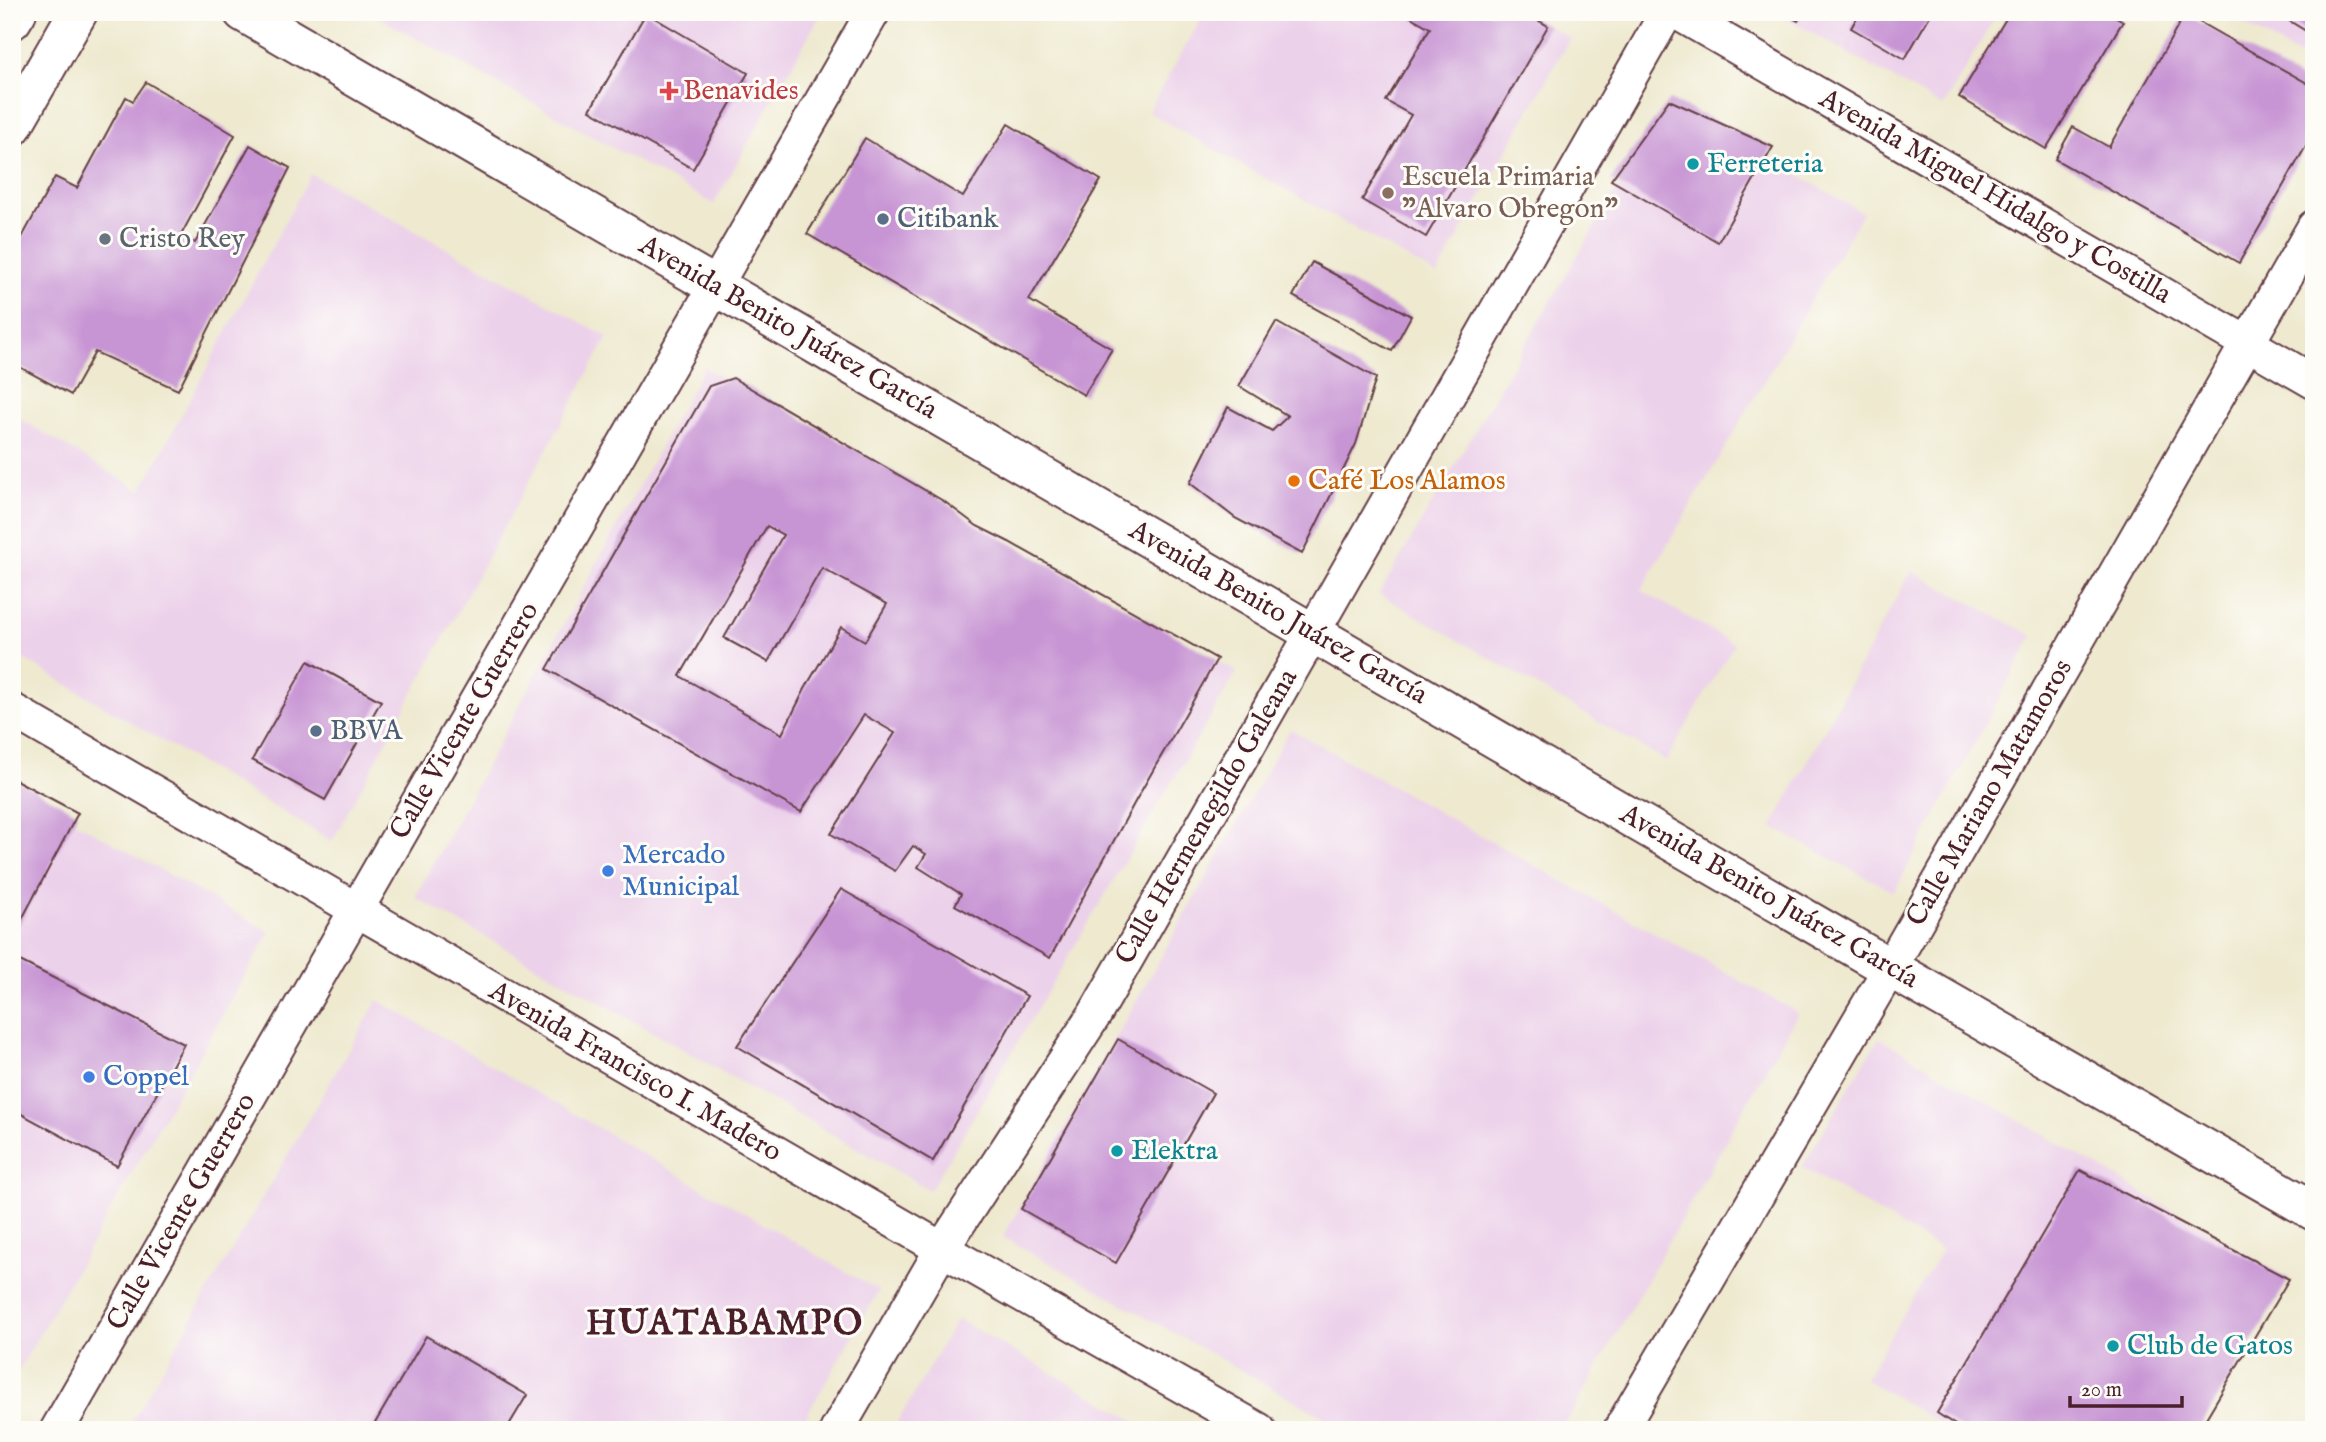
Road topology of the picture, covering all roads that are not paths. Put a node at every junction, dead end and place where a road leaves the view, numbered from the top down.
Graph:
1 (17, 12) edge
2 (78, 12) edge
3 (243, 12) edge
4 (873, 12) edge
5 (1667, 12) edge
6 (1676, 12) edge
7 (12, 20) edge
8 (12, 127) edge
9 (2314, 227) edge
10 (716, 286) junction
11 (2247, 343) junction
12 (2314, 382) edge
13 (1312, 632) junction
14 (12, 710) edge
15 (356, 910) junction
16 (1890, 968) junction
17 (2314, 1211) edge
18 (942, 1249) junction
19 (57, 1430) edge
20 (837, 1430) edge
21 (1259, 1430) edge
22 (1620, 1430) edge

1 - 7 main road
2 - 8 main road
3 - 10 main road, Avenida Benito Juárez García
4 - 10 street, Calle Vicente Guerrero
5 - 13 street, Calle Hermenegildo Galeana
6 - 11 street, Avenida Miguel Hidalgo y Costilla
9 - 11 street, Calle Mariano Matamoros
10 - 13 main road, Avenida Benito Juárez García
10 - 15 street, Calle Vicente Guerrero
11 - 12 street, Avenida Miguel Hidalgo y Costilla
11 - 16 street, Calle Mariano Matamoros
13 - 16 main road, Avenida Benito Juárez García
13 - 18 street, Calle Hermenegildo Galeana
14 - 15 street, Avenida Francisco I. Madero
15 - 18 street, Avenida Francisco I. Madero
15 - 19 street, Calle Vicente Guerrero
16 - 17 main road, Avenida Benito Juárez García
16 - 22 street, Calle Mariano Matamoros
18 - 20 street, Calle Hermenegildo Galeana
18 - 21 street, Avenida Francisco I. Madero

